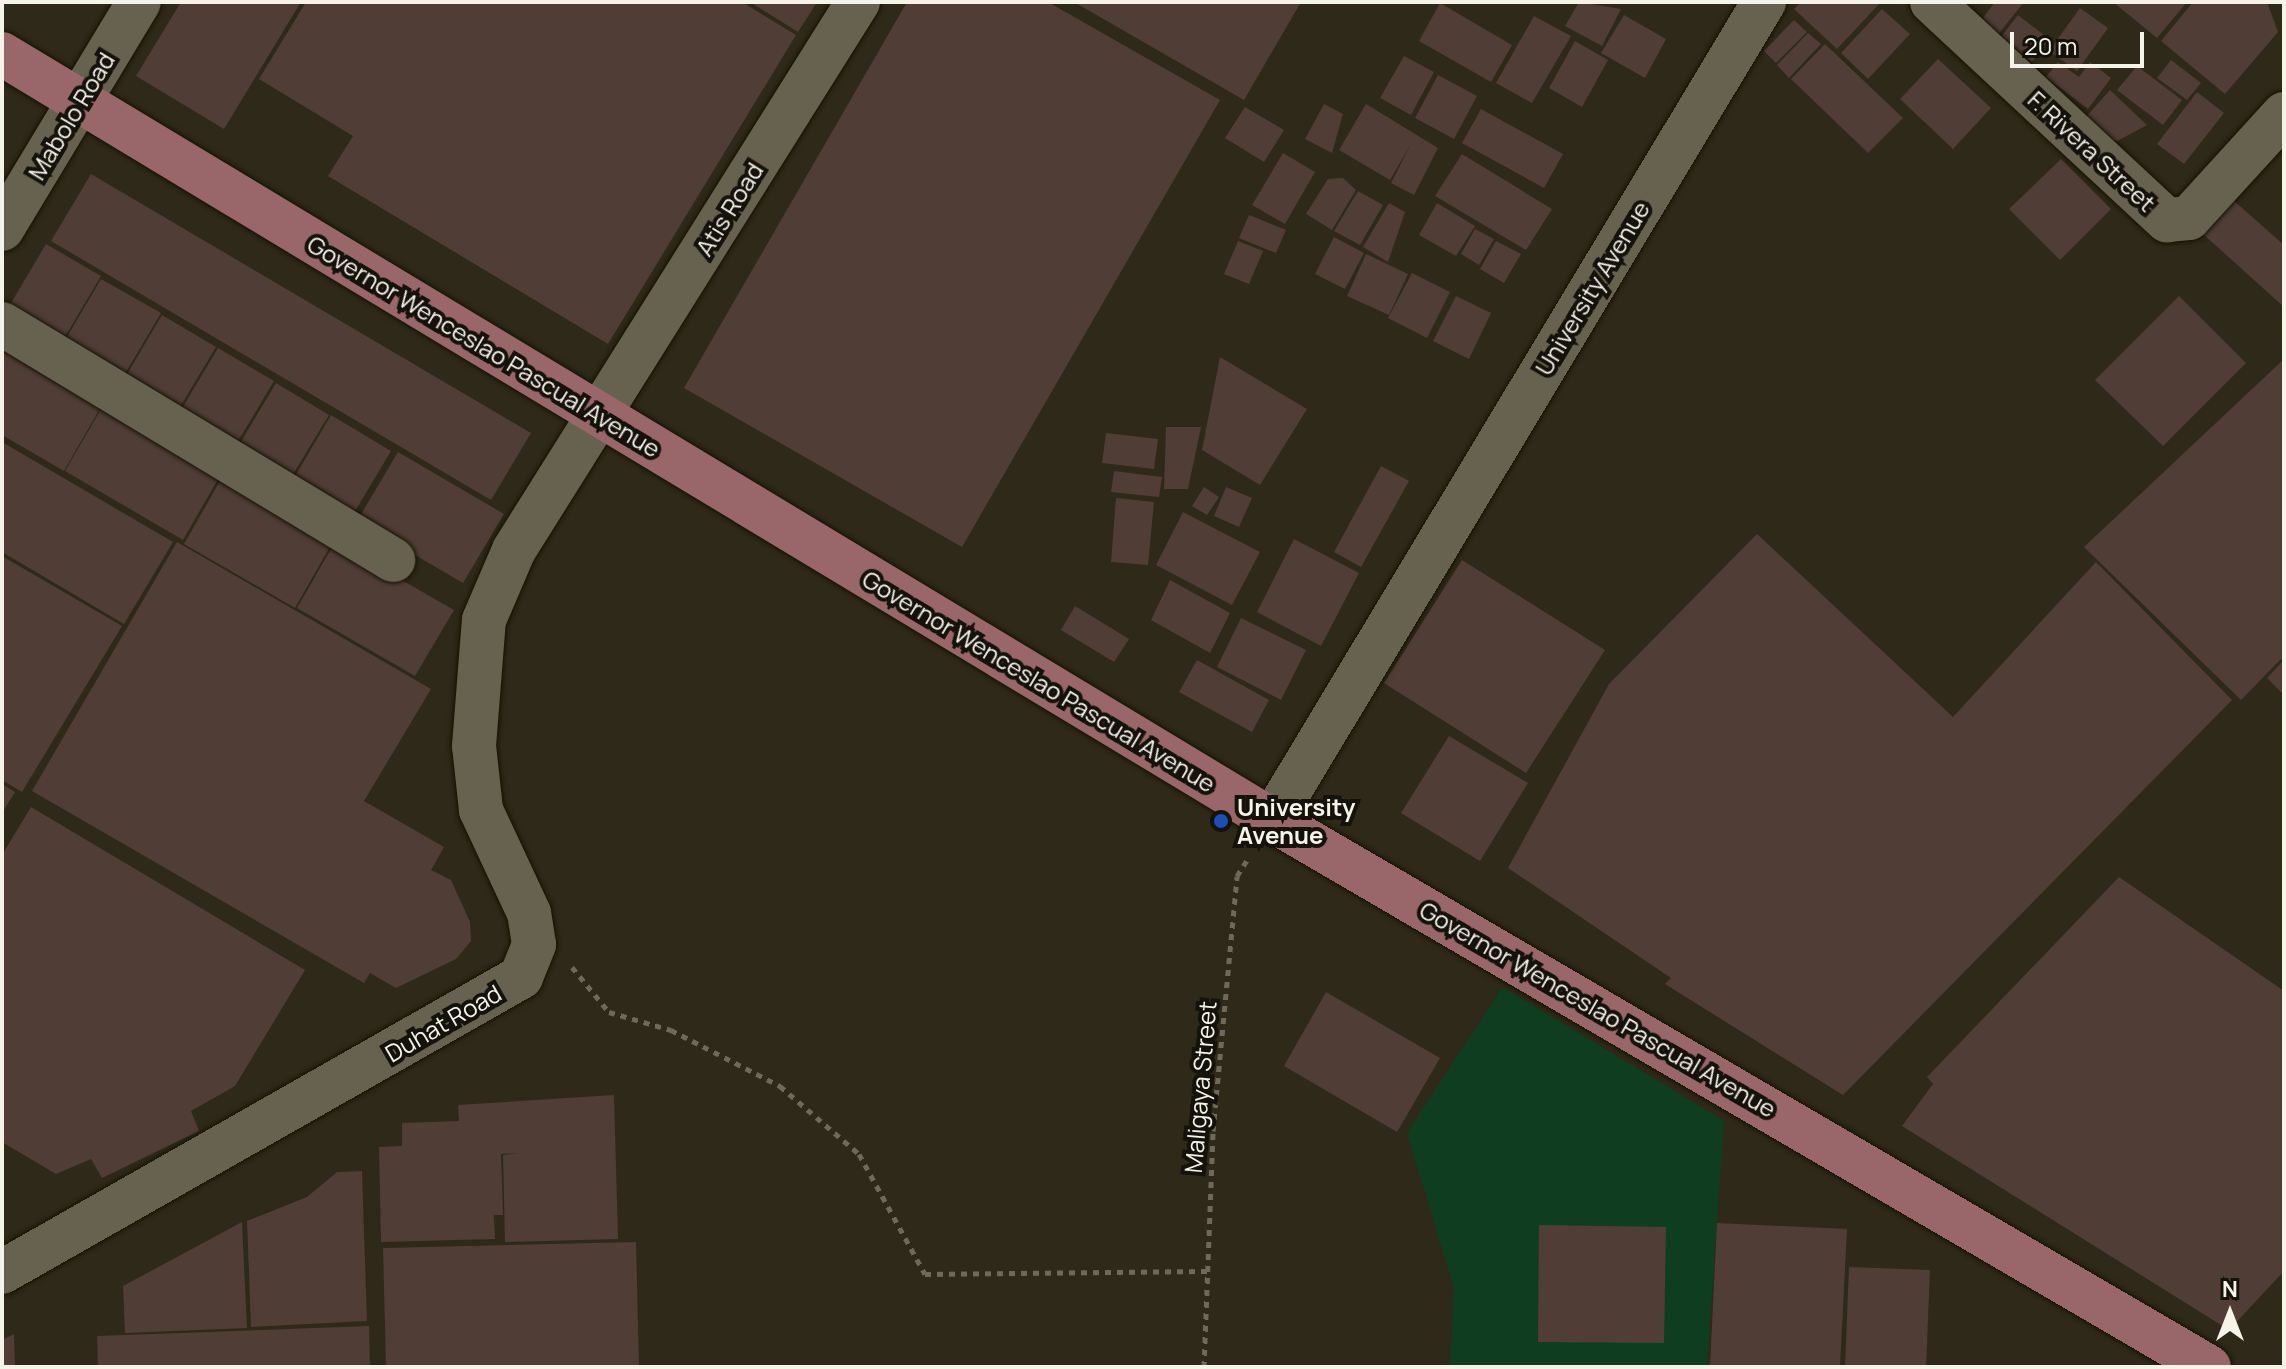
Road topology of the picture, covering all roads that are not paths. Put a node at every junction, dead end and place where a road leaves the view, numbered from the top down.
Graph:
1 (139, 2) edge
2 (858, 2) edge
3 (1764, 2) edge
4 (1932, 2) edge
5 (2, 54) edge
6 (81, 103) junction
7 (2284, 114) edge
8 (2, 229) edge
9 (2, 324) edge
10 (599, 415) junction
11 (393, 560) dead end
12 (1272, 820) junction
13 (2, 1272) edge
14 (2209, 1367) edge

1 - 6 street, Mabolo Road
2 - 10 street, Atis Road
3 - 12 street, University Avenue
4 - 7 street, F. Rivera Street
5 - 6 main road, Governor Wenceslao Pascual Avenue
6 - 8 street, Mabolo Road
6 - 10 main road, Governor Wenceslao Pascual Avenue
9 - 11 street
10 - 12 main road, Governor Wenceslao Pascual Avenue
10 - 13 street, Duhat Road
12 - 14 main road, Governor Wenceslao Pascual Avenue

